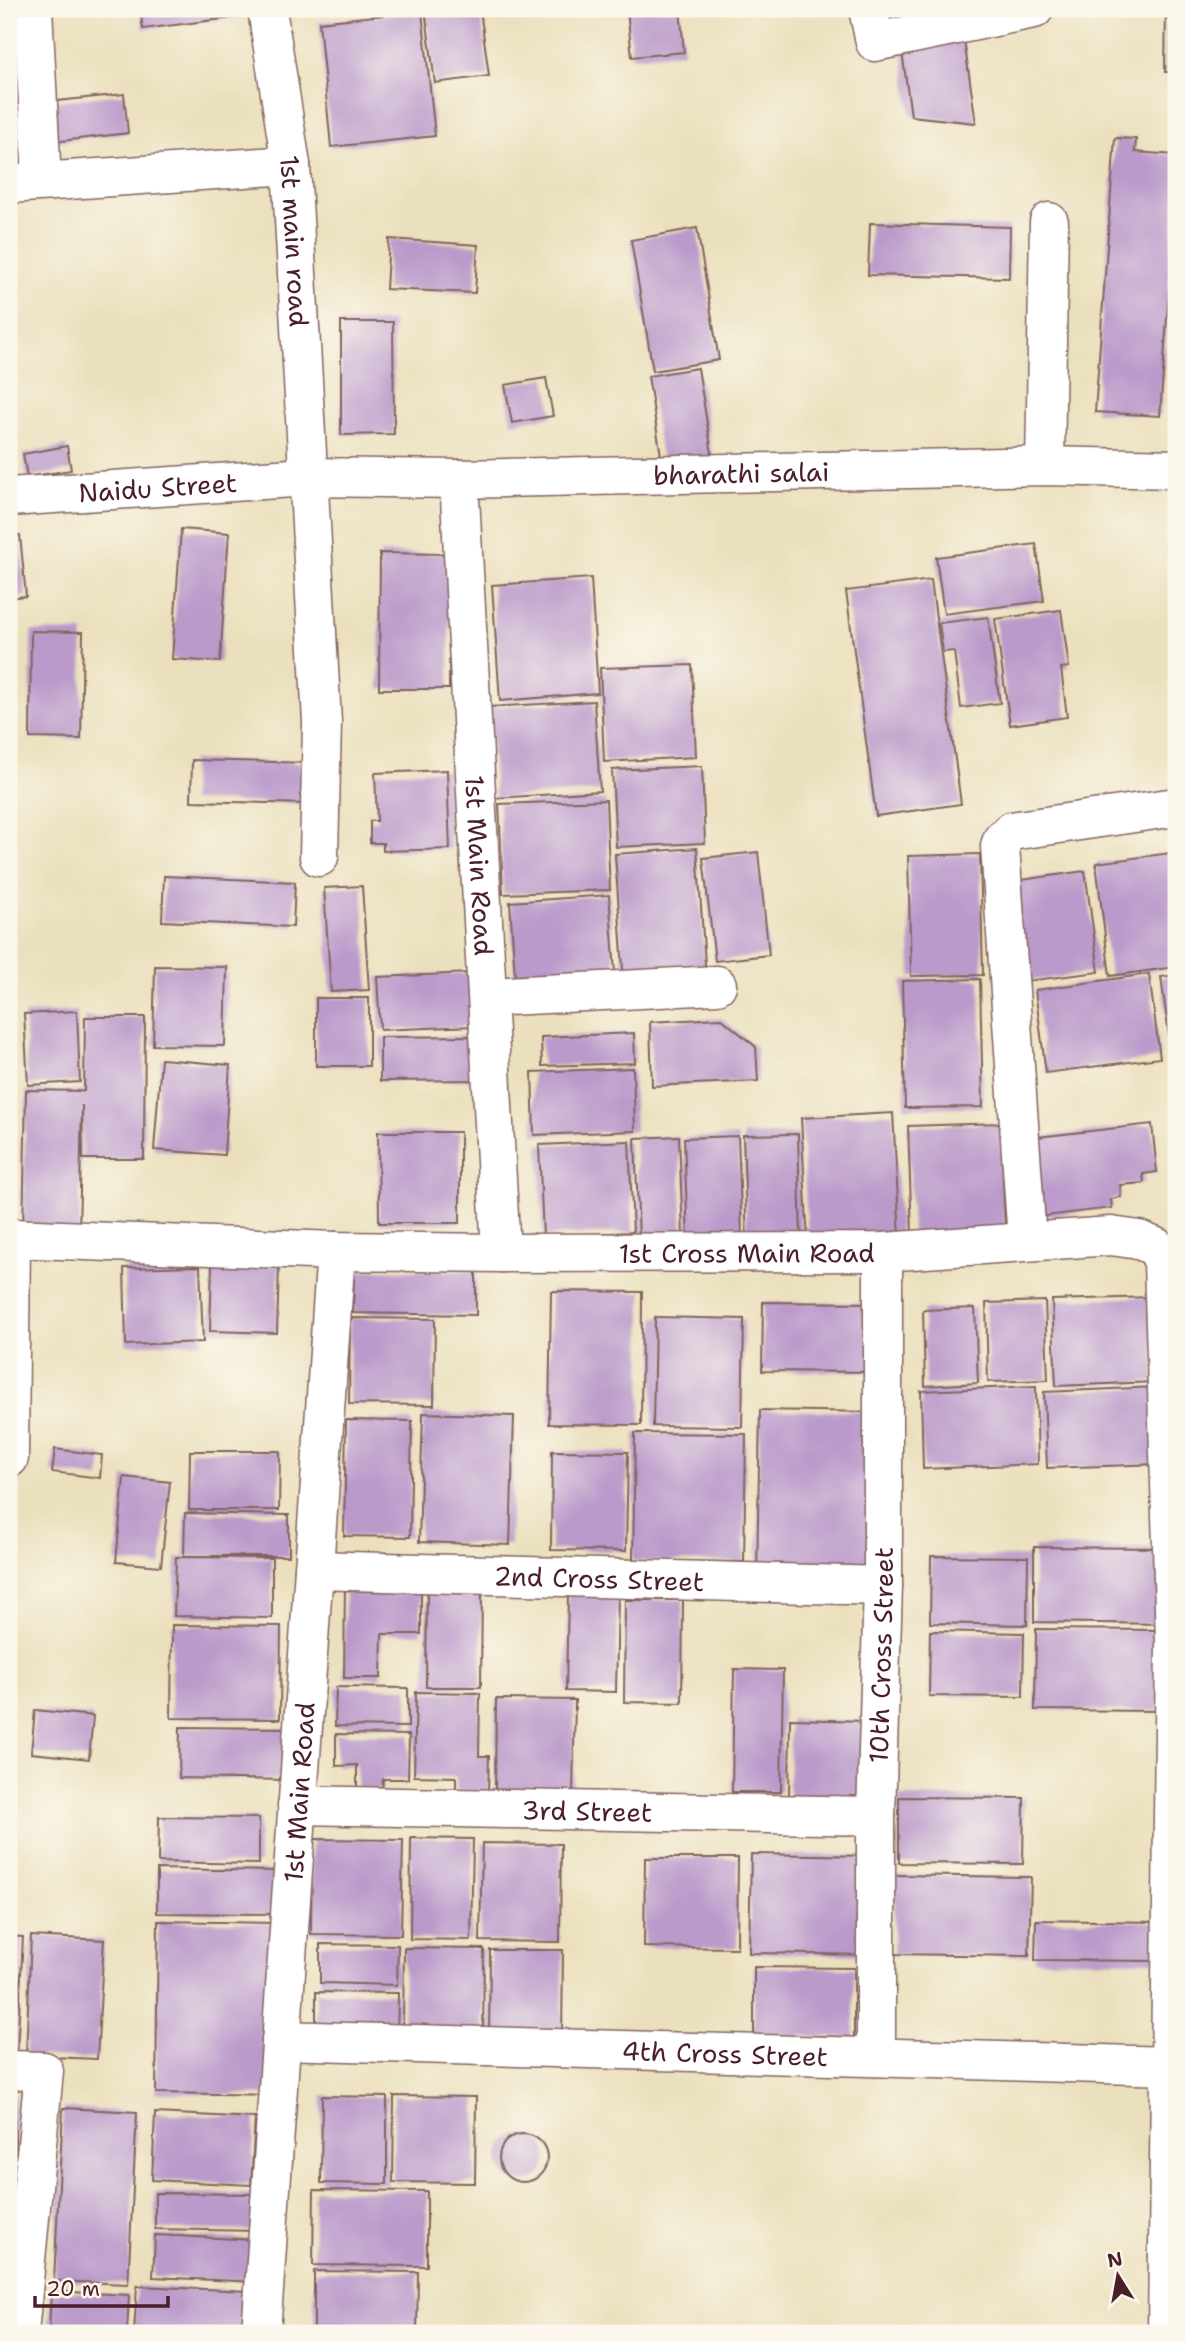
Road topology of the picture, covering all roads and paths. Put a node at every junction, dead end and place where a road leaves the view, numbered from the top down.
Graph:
1 (33, 9) edge
2 (267, 9) edge
3 (1034, 9) edge
4 (871, 25) edge
5 (291, 165) junction
6 (26, 182) edge
7 (1049, 222) dead end
8 (1045, 467) junction
9 (1176, 469) edge
10 (307, 477) junction
11 (459, 479) junction
12 (9, 497) edge
13 (1176, 807) edge
14 (319, 857) dead end
15 (717, 985) dead end
16 (488, 997) junction
17 (10, 1237) edge
18 (1027, 1241) junction
19 (336, 1251) junction
20 (883, 1252) junction
21 (501, 1253) junction
22 (9, 1458) edge
23 (314, 1570) junction
24 (883, 1586) junction
25 (298, 1805) junction
26 (876, 1816) junction
27 (1174, 1973) edge
28 (281, 2040) junction
29 (876, 2057) junction
30 (1170, 2066) junction
31 (27, 2071) edge
32 (1172, 2192) edge
33 (19, 2333) edge
34 (261, 2333) edge
35 (1167, 2333) edge

1 - 6 street
2 - 5 street, 1st main road
3 - 4 street
5 - 6 street
5 - 10 street, 1st main road
7 - 8 street
8 - 9 street, bharathi salai
8 - 11 street, bharathi salai
10 - 11 street, bharathi salai
10 - 12 street, Naidu Street
10 - 14 street, 1st main road
11 - 16 street, 1st Main Road
13 - 18 street
15 - 16 street
16 - 21 street, 1st Main Road
17 - 19 street, 1st Cross Main Road
17 - 22 street
18 - 20 street, 1st Cross Main Road
18 - 27 street, 1st Cross Main Road
19 - 21 street, 1st Cross Main Road
19 - 23 street, 1st Main Road
20 - 21 street, 1st Cross Main Road
20 - 24 street, 10th Cross Street
23 - 24 street, 2nd Cross Street
23 - 25 street, 1st Main Road
24 - 26 street, 10th Cross Street
25 - 26 street, 3rd Street
25 - 28 street, 1st Main Road
26 - 29 street, 10th Cross Street
27 - 30 street
28 - 29 street, 4th Cross Street
28 - 34 street, 1st Main Road
29 - 30 street, 4th Cross Street
30 - 32 street
31 - 33 street
32 - 35 street

